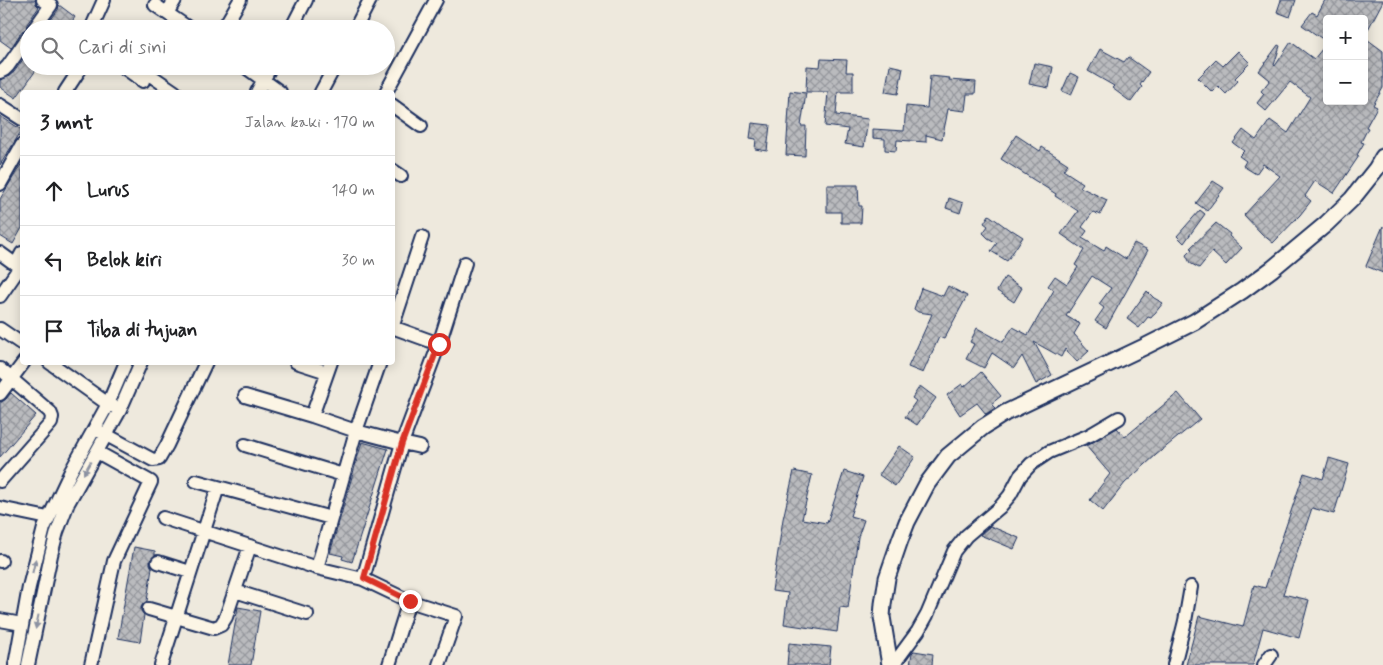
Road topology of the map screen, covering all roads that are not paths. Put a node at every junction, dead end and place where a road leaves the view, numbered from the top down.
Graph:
1 (43, 0) edge
2 (104, 0) edge
3 (175, 0) edge
4 (240, 0) edge
5 (306, 0) edge
6 (370, 0) edge
7 (436, 0) edge
8 (155, 5) dead end
9 (167, 13) junction
10 (40, 20) edge
11 (95, 20) edge
12 (177, 20) edge
13 (228, 20) edge
14 (296, 20) edge
15 (360, 20) edge
16 (20, 49) edge
17 (0, 72) edge
18 (76, 75) edge
19 (135, 75) edge
20 (150, 75) edge
21 (257, 75) edge
22 (266, 75) edge
23 (330, 75) edge
24 (264, 80) junction
25 (66, 90) edge
26 (156, 90) edge
27 (172, 90) edge
28 (258, 90) edge
29 (277, 90) edge
30 (322, 90) edge
31 (387, 90) edge
32 (0, 106) edge
33 (395, 107) edge
34 (20, 118) edge
35 (421, 126) dead end
36 (20, 149) edge
37 (1381, 165) edge
38 (0, 184) edge
39 (422, 238) dead end
40 (0, 253) edge
41 (20, 263) edge
42 (465, 263) dead end
43 (0, 296) edge
44 (395, 321) edge
45 (395, 328) edge
46 (0, 330) edge
47 (20, 343) edge
48 (439, 344) junction
49 (22, 365) edge
50 (56, 365) edge
51 (125, 365) edge
52 (139, 365) edge
53 (205, 365) edge
54 (316, 365) edge
55 (379, 365) edge
56 (329, 367) edge
57 (0, 369) edge
58 (12, 379) junction
59 (0, 394) edge
60 (245, 396) dead end
61 (114, 407) junction
62 (312, 416) junction
63 (1119, 418) dead end
64 (356, 431) junction
65 (100, 432) junction
66 (402, 443) junction
67 (245, 445) dead end
68 (420, 447) dead end
69 (96, 452) junction
70 (343, 475) junction
71 (0, 481) edge
72 (196, 481) dead end
73 (218, 487) junction
74 (0, 508) edge
75 (48, 518) junction
76 (163, 518) dead end
77 (331, 518) junction
78 (204, 530) junction
79 (250, 546) junction
80 (158, 562) dead end
81 (317, 568) junction
82 (190, 572) junction
83 (364, 578) junction
84 (1190, 587) dead end
85 (234, 591) junction
86 (410, 601) junction
87 (149, 609) dead end
88 (307, 614) dead end
89 (176, 617) junction
90 (0, 620) edge
91 (22, 624) junction
92 (891, 662) edge
93 (165, 664) edge
94 (15, 665) edge
95 (28, 665) edge
96 (91, 665) edge
97 (389, 665) edge
98 (439, 665) edge
99 (1174, 665) edge

1 - 10 street
2 - 11 street
3 - 9 street
4 - 13 street
5 - 14 street
6 - 15 street
7 - 31 street
8 - 9 street
9 - 12 street
16 - 17 street
18 - 25 street
19 - 26 street
20 - 27 street
21 - 24 street
22 - 24 street
23 - 30 street
24 - 28 street
24 - 29 street
32 - 34 street
33 - 35 street
36 - 38 street
37 - 92 street
39 - 44 street
40 - 41 street
41 - 43 street
42 - 48 street
45 - 48 street
46 - 47 street
48 - 66 street
49 - 58 street
50 - 61 street
51 - 61 street
52 - 61 street
53 - 65 street
54 - 56 street
55 - 64 street
56 - 62 street
57 - 58 street
58 - 59 street
58 - 71 street
60 - 62 street
61 - 65 street
62 - 64 street
63 - 92 street
64 - 66 street
64 - 70 street
65 - 69 street
65 - 75 street
66 - 68 street
66 - 83 street
67 - 70 street
69 -> 95 street
69 - 96 street
70 - 77 street
72 - 73 street
73 - 77 street
73 - 78 street
74 - 75 street
91 -> 75 street
76 - 78 street
77 - 81 street
78 - 79 street
78 - 82 street
79 - 81 street
79 - 85 street
80 - 82 street
81 - 83 street
82 - 89 street
83 - 86 street
84 - 99 street
85 - 88 street
85 - 89 street
86 - 97 street
86 - 98 street
87 - 89 street
89 - 93 street
90 - 91 street
91 - 94 street

